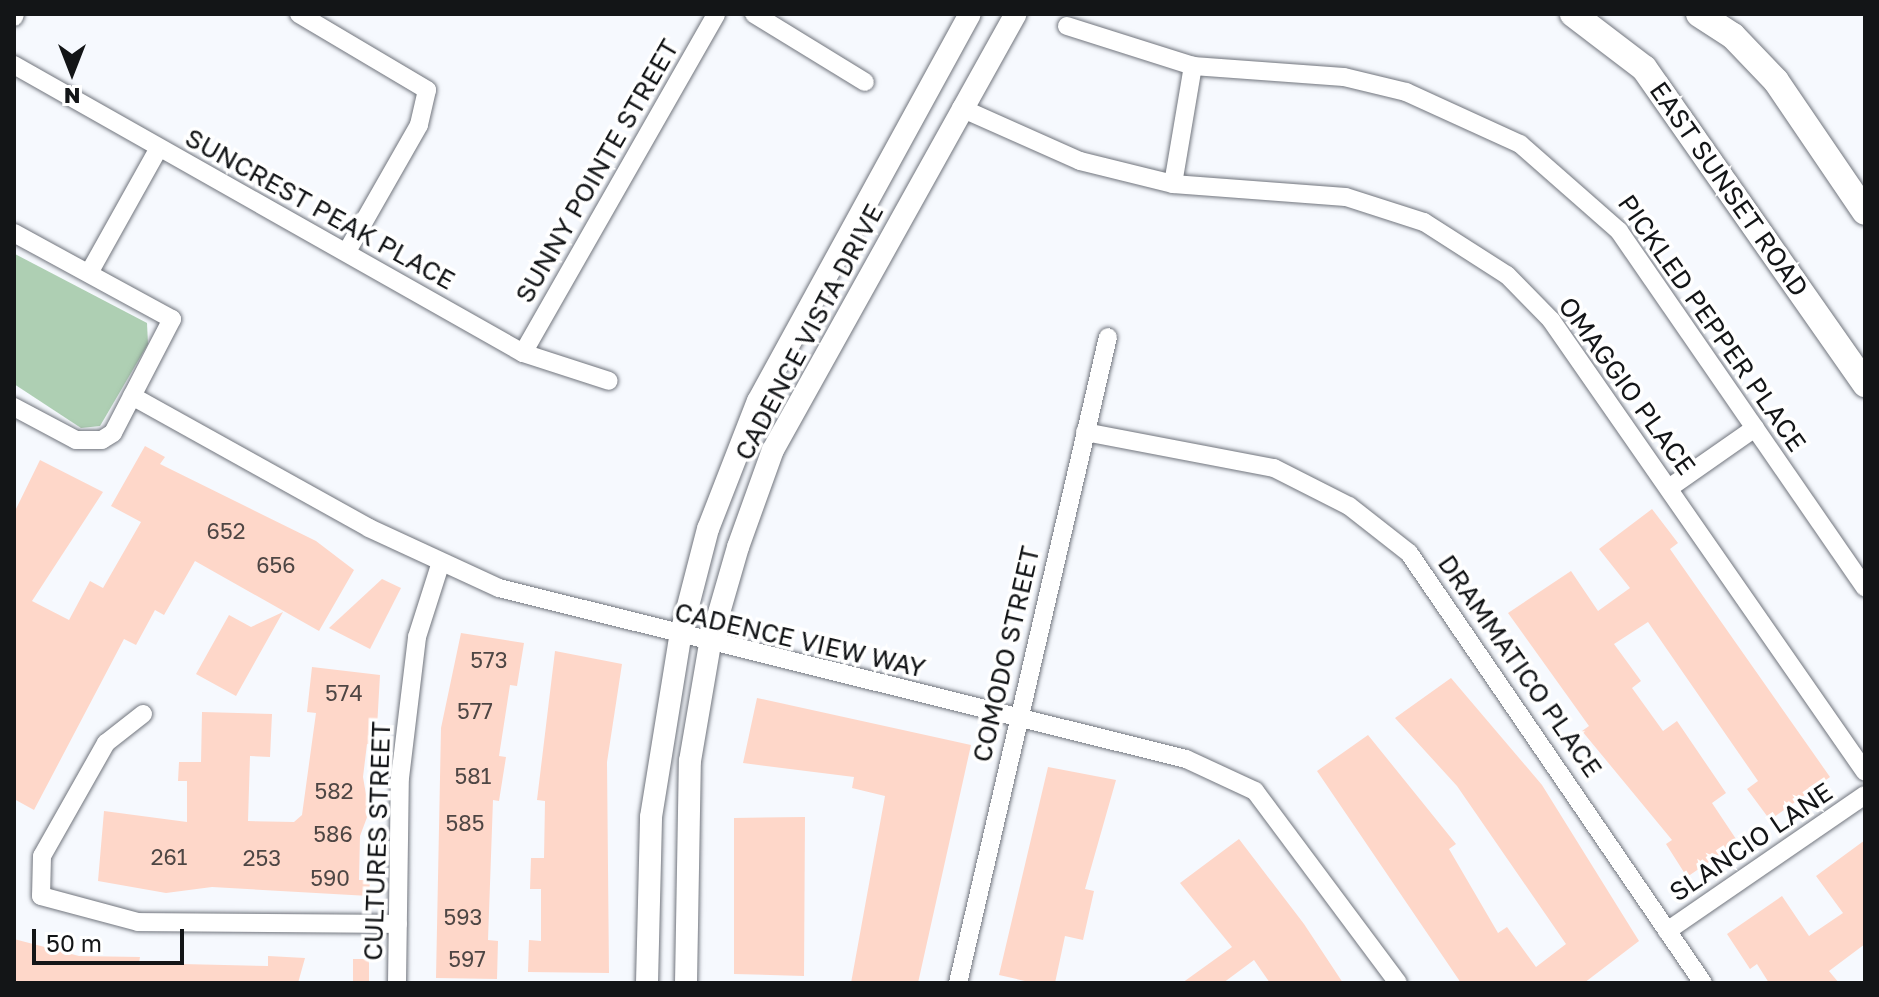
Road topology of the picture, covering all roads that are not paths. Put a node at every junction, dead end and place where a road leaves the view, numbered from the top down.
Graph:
1 (299, 14) edge
2 (716, 14) edge
3 (754, 14) edge
4 (970, 14) edge
5 (1016, 14) edge
6 (1573, 14) edge
7 (1699, 14) edge
8 (1067, 26) dead end
9 (14, 65) edge
10 (1193, 66) junction
11 (865, 82) dead end
12 (961, 108) junction
13 (159, 148) junction
14 (1173, 184) junction
15 (1865, 212) edge
16 (14, 233) edge
17 (347, 251) junction
18 (89, 273) junction
19 (1108, 337) dead end
20 (523, 353) junction
21 (609, 381) dead end
22 (1865, 384) edge
23 (132, 396) junction
24 (15, 410) edge
25 (1755, 428) junction
26 (1085, 432) junction
27 (1669, 488) junction
28 (441, 562) junction
29 (1865, 587) edge
30 (680, 637) junction
31 (710, 644) junction
32 (143, 714) dead end
33 (1019, 719) junction
34 (1865, 772) edge
35 (1865, 795) edge
36 (398, 924) junction
37 (1667, 931) junction
38 (397, 983) edge
39 (647, 983) edge
40 (686, 983) edge
41 (958, 983) edge
42 (1398, 983) edge
43 (1703, 983) edge

1 - 17 street
2 - 20 street, SUNNY POINTE STREET
3 - 11 street
4 - 30 street, CADENCE VISTA DRIVE
5 - 12 street, CADENCE VISTA DRIVE
6 - 22 main road, EAST SUNSET ROAD
7 - 15 main road
8 - 10 street, PICKLED PEPPER PLACE
9 - 13 street, SUNCREST PEAK PLACE
10 - 14 street
10 - 25 street, PICKLED PEPPER PLACE
12 - 14 street, OMAGGIO PLACE
12 - 31 street, CADENCE VISTA DRIVE
13 - 17 street, SUNCREST PEAK PLACE
13 - 18 street
14 - 27 street, OMAGGIO PLACE
16 - 18 street
17 - 20 street, SUNCREST PEAK PLACE
18 - 23 street
19 - 26 street, COMODO STREET
20 - 21 street, SUNCREST PEAK PLACE
23 - 24 street
23 - 28 street, CADENCE VIEW WAY
25 - 27 street
25 - 29 street, PICKLED PEPPER PLACE
26 - 33 street, COMODO STREET
26 - 37 street, DRAMMATICO PLACE
27 - 34 street, OMAGGIO PLACE
28 - 30 street, CADENCE VIEW WAY
28 - 36 street, CULTURES STREET
30 - 31 street, CADENCE VIEW WAY
30 - 39 street, CADENCE VISTA DRIVE
31 - 33 street, CADENCE VIEW WAY
31 - 40 street, CADENCE VISTA DRIVE
32 - 36 street
33 - 41 street, COMODO STREET
33 - 42 street, CADENCE VIEW WAY
35 - 37 street, SLANCIO LANE
36 - 38 street, CULTURES STREET
37 - 43 street, DRAMMATICO PLACE

